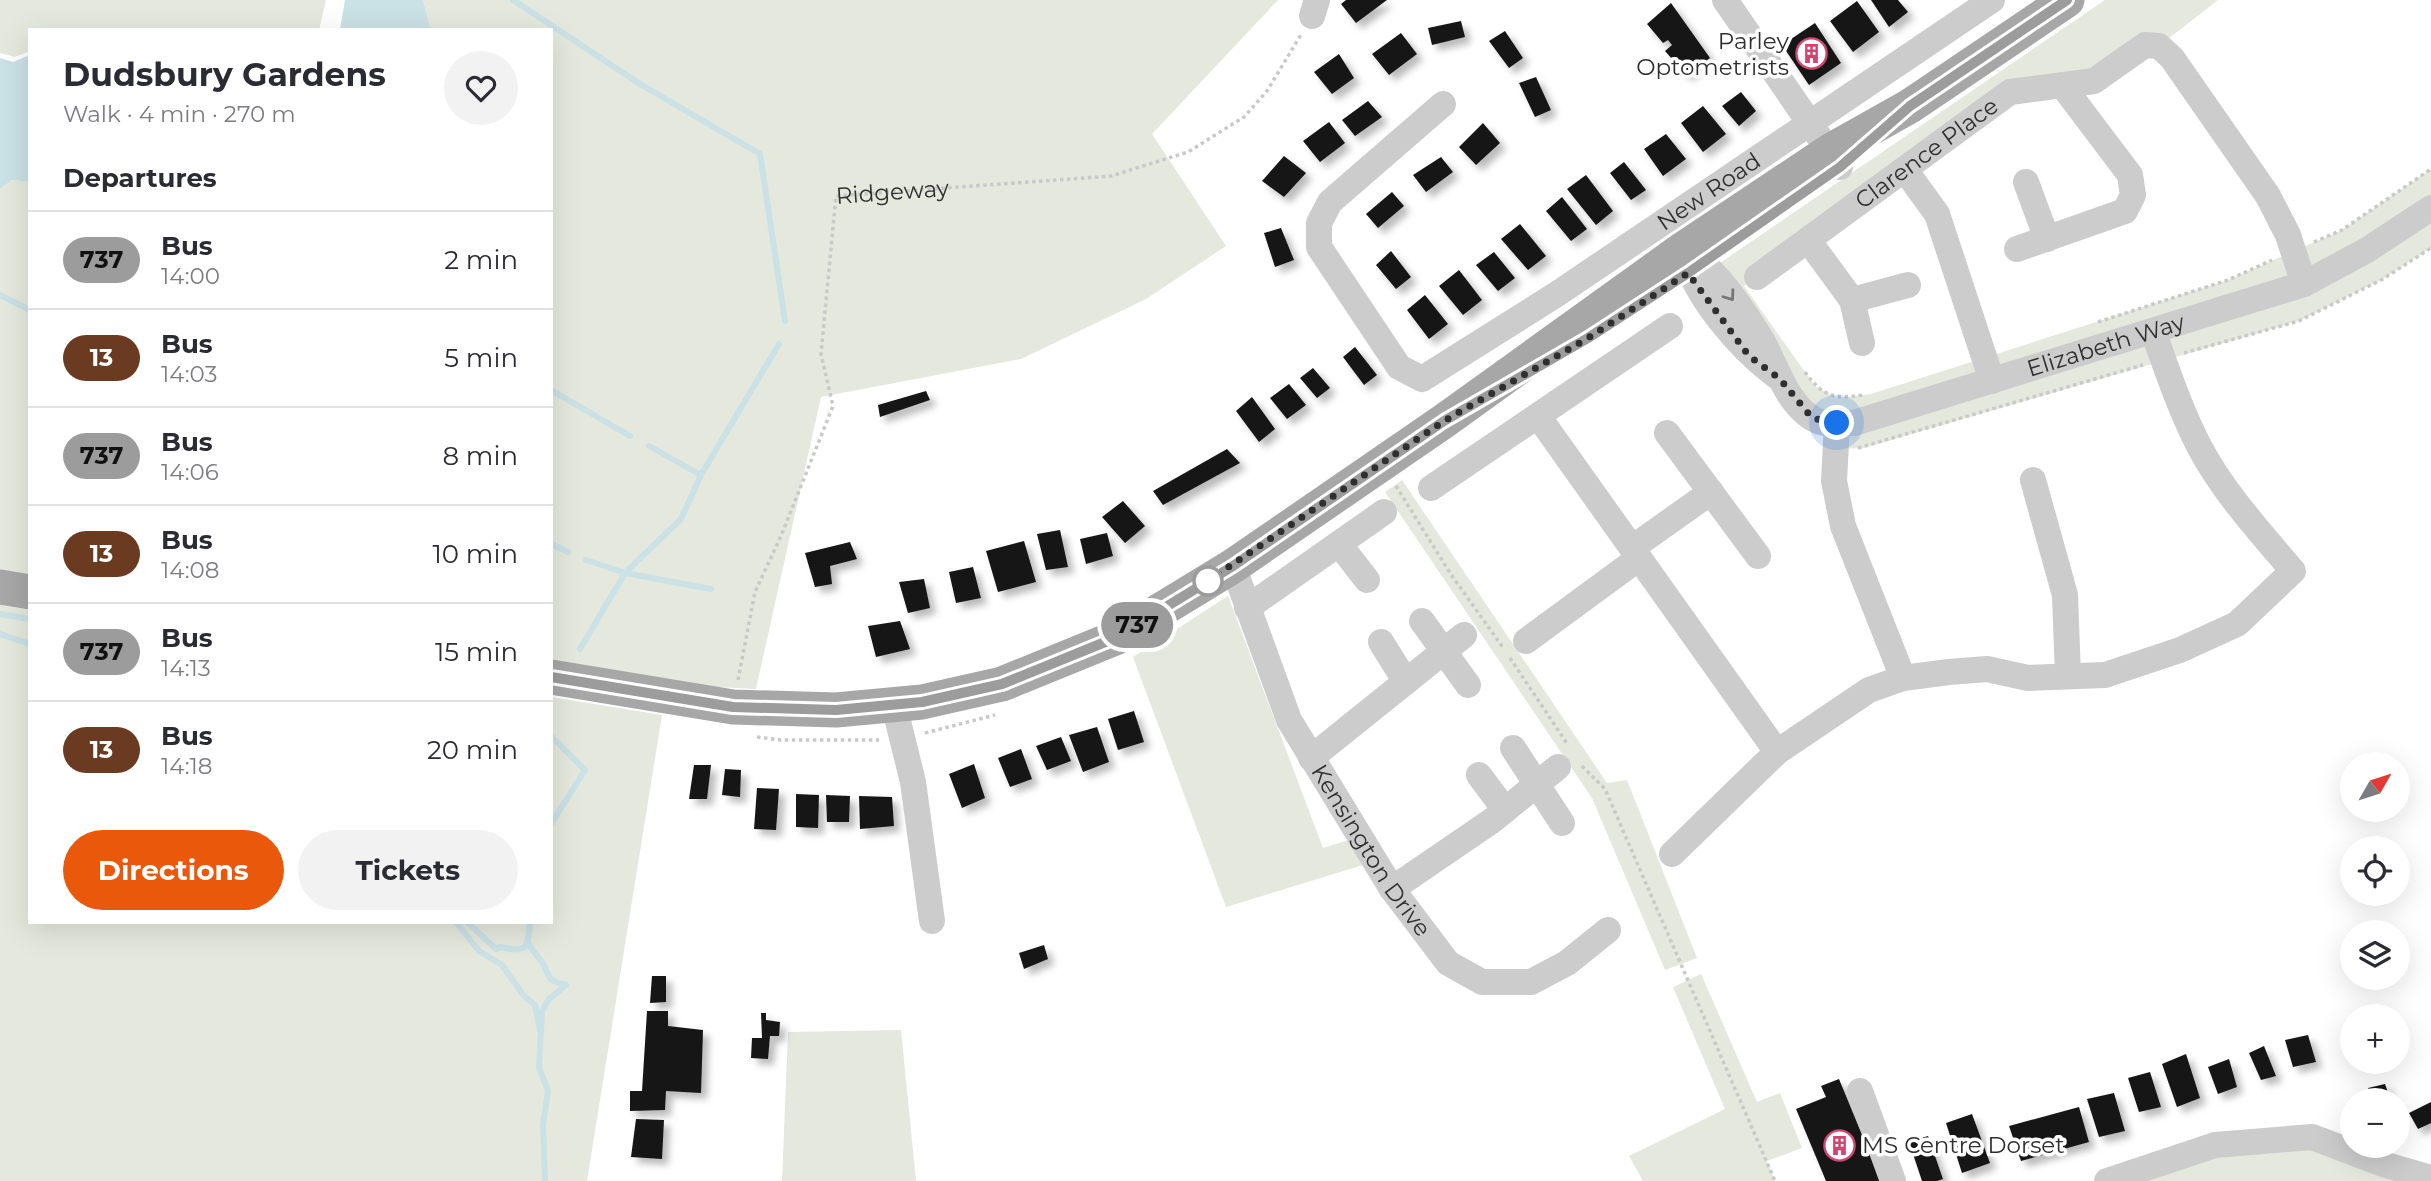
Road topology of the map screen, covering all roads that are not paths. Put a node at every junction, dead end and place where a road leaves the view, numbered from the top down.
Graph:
1 (1724, 0) edge
2 (1992, 0) edge
3 (2067, 0) edge
4 (2062, 85) junction
5 (1443, 104) dead end
6 (1809, 123) junction
7 (1835, 159) junction
8 (1905, 170) junction
9 (2026, 182) dead end
10 (2431, 208) edge
11 (2047, 239) junction
12 (1808, 240) junction
13 (2017, 249) dead end
14 (1692, 261) junction
15 (1756, 278) dead end
16 (2304, 284) junction
17 (1908, 285) dead end
18 (1852, 300) junction
19 (1670, 326) dead end
20 (2153, 331) junction
21 (1862, 343) dead end
22 (1992, 381) junction
23 (1538, 416) junction
24 (1837, 423) junction
25 (1667, 433) dead end
26 (2033, 480) dead end
27 (1432, 488) dead end
28 (1711, 492) junction
29 (1384, 512) dead end
30 (1339, 544) junction
31 (1636, 553) junction
32 (1758, 555) dead end
33 (1233, 566) junction
34 (1367, 580) dead end
35 (0, 587) edge
36 (28, 592) edge
37 (1247, 608) junction
38 (1422, 621) dead end
39 (1526, 641) dead end
40 (1381, 642) dead end
41 (1454, 643) junction
42 (2068, 676) junction
43 (553, 677) edge
44 (1903, 678) junction
45 (1406, 682) junction
46 (1468, 685) dead end
47 (894, 705) junction
48 (1513, 748) dead end
49 (1777, 752) junction
50 (1311, 758) junction
51 (1571, 762) road end
52 (1479, 775) dead end
53 (1537, 784) junction
54 (1505, 810) junction
55 (1562, 823) dead end
56 (1672, 855) dead end
57 (1392, 889) junction
58 (932, 921) dead end
59 (1608, 930) dead end
60 (1860, 1091) dead end
61 (2431, 1178) edge
62 (1894, 1181) edge
63 (2106, 1181) edge

1 - 6 street
2 - 6 street, New Road
3 - 7 main road
4 - 8 street, Clarence Place
4 - 11 street
4 - 16 street, Clarence Place
5 - 6 street, New Road
6 - 7 street
7 - 14 main road
8 - 12 street, Clarence Place
8 - 22 street
9 - 11 street
10 - 16 street, Elizabeth Way
11 - 13 street
12 - 15 street, Clarence Place
12 - 18 street
14 - 24 street
14 - 33 main road
16 - 20 street, Elizabeth Way
17 - 18 street
18 - 21 street
19 - 23 street
20 - 22 street, Elizabeth Way
20 - 42 street
22 - 24 street, Elizabeth Way
23 - 27 street
23 - 31 street
24 - 44 street
25 - 28 street
26 - 42 street
28 - 31 street
28 - 32 street
29 - 30 street
30 - 34 street
30 - 37 street
31 - 39 street
31 - 49 street
33 - 37 street, Kensington Drive
33 - 47 main road
35 - 36 main road
37 - 50 street, Kensington Drive
38 - 41 street
40 - 45 street
41 - 45 street
41 - 46 street
42 - 44 street
43 - 47 main road
44 - 49 street
45 - 50 street
47 - 58 street
48 - 53 street
49 - 56 street
50 - 57 street, Kensington Drive
51 - 53 street
52 - 54 street
53 - 54 street
53 - 55 street
54 - 57 street
57 - 59 street, Kensington Drive
60 - 62 street
61 - 63 street

